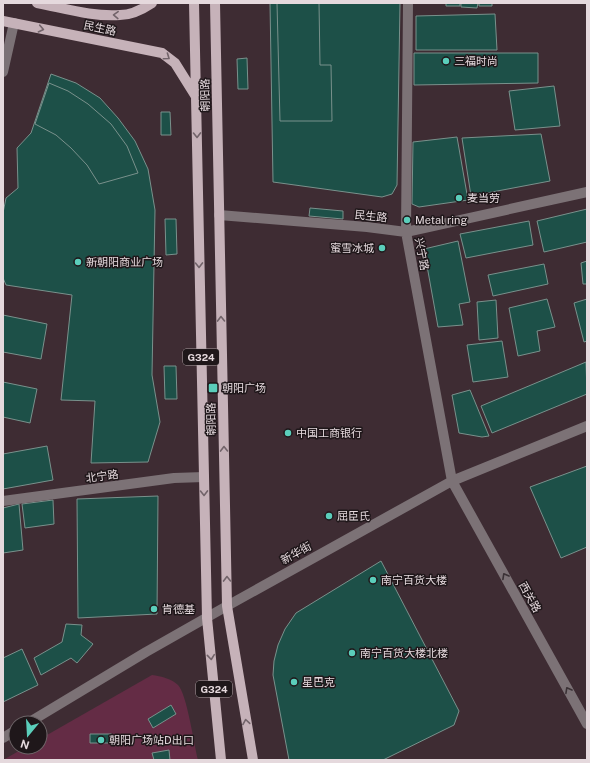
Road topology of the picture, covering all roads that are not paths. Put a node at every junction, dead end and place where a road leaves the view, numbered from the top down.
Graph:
1 (37, 3) edge
2 (152, 3) edge
3 (194, 3) edge
4 (215, 3) edge
5 (408, 3) edge
6 (3, 21) edge
7 (14, 23) junction
8 (3, 72) edge
9 (196, 96) junction
10 (587, 192) edge
11 (219, 215) junction
12 (406, 232) junction
13 (587, 426) edge
14 (204, 477) junction
15 (452, 481) junction
16 (3, 501) edge
17 (227, 606) junction
18 (207, 618) junction
19 (41, 715) edge
20 (586, 721) edge
21 (221, 760) edge
22 (253, 760) edge

2 -> 1 main road, 民生路
3 - 9 main road, 朝阳路 / G324
4 - 11 main road, 朝阳路 / G324
5 - 12 street, 兴宁路
6 - 7 main road, 民生路
7 - 8 street
7 -> 9 main road, 民生路
9 -> 14 main road, 朝阳路 / G324
10 - 12 street, 民生路
11 - 12 street, 民生路
17 -> 11 main road, 朝阳路 / G324
12 - 15 street, 兴宁路
13 - 15 street, 新华街
14 - 16 street, 北宁路
14 -> 18 main road, 朝阳路 / G324
15 - 17 street, 新华街
20 -> 15 street, 西关路
17 - 18 street, 新华街
22 -> 17 main road, 朝阳路 / G324
18 - 19 street, 新华街
18 -> 21 main road, 朝阳路 / G324

